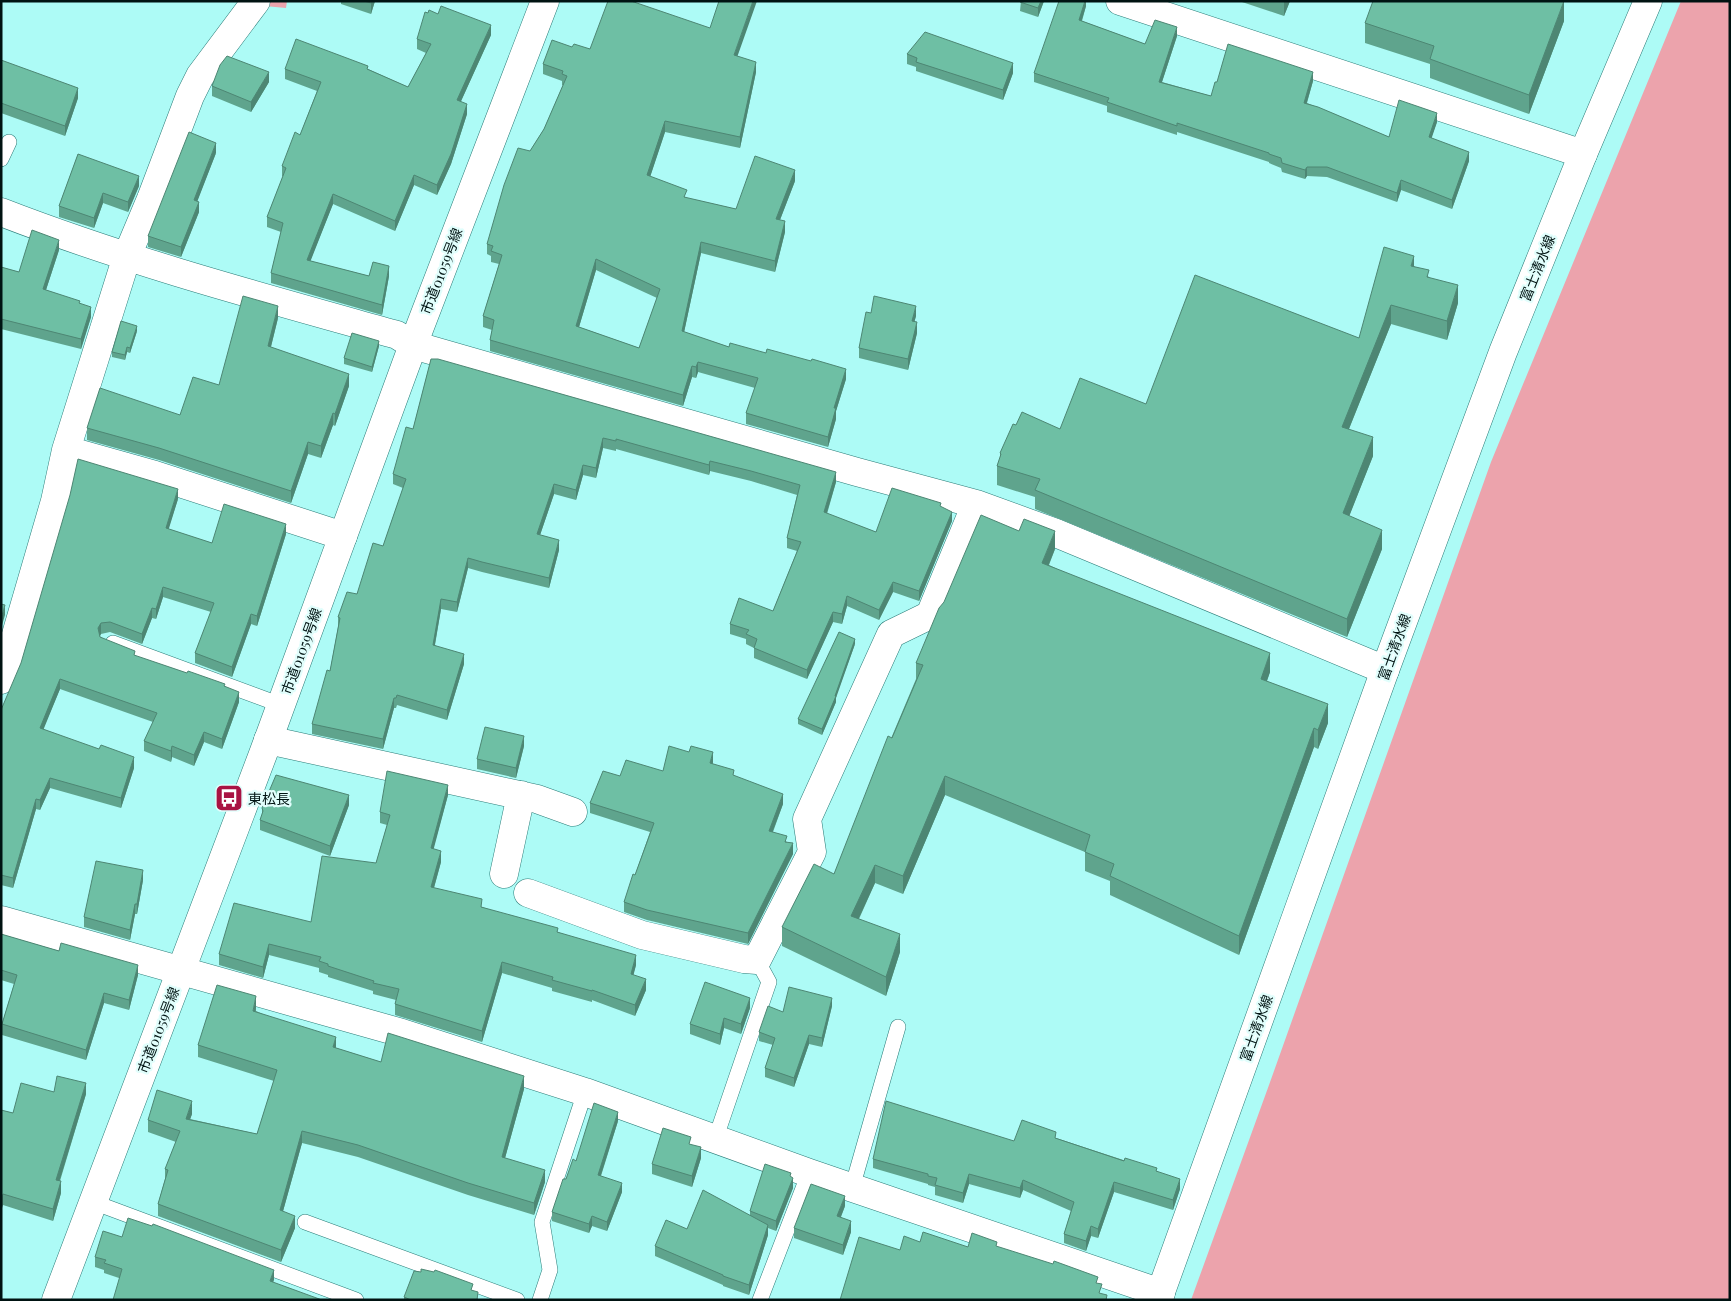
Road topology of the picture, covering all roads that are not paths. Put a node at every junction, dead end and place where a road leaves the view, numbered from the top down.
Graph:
1 (256, 1) edge
2 (545, 1) edge
3 (1120, 1) edge
4 (1648, 1) edge
5 (9, 142) dead end
6 (1583, 154) junction
7 (1, 159) edge
8 (1, 212) edge
9 (127, 256) junction
10 (413, 345) junction
11 (66, 450) junction
12 (976, 504) junction
13 (343, 536) junction
14 (107, 641) edge
15 (1386, 670) junction
16 (1, 680) edge
17 (281, 705) junction
18 (268, 740) junction
19 (521, 795) junction
20 (573, 812) dead end
21 (504, 874) dead end
22 (528, 893) dead end
23 (1, 920) edge
24 (757, 960) junction
25 (181, 970) junction
26 (898, 1027) dead end
27 (585, 1092) junction
28 (715, 1140) junction
29 (809, 1173) junction
30 (852, 1188) junction
31 (93, 1202) junction
32 (305, 1222) dead end
33 (1160, 1296) edge
34 (56, 1300) edge
35 (356, 1300) edge
36 (517, 1300) edge
37 (540, 1300) edge
38 (760, 1300) edge

1 - 9 street
2 - 10 street, 市道01059号線
3 - 6 street
4 - 6 street, 富士清水線
5 - 7 lane
6 - 15 street, 富士清水線
8 - 9 street
9 - 10 street
9 - 11 street
10 - 12 street
10 - 13 street, 市道01059号線
11 - 13 street
11 - 16 street
12 - 15 street
12 - 24 street
13 - 17 street, 市道01059号線
14 - 17 lane
15 - 33 street, 富士清水線
17 - 18 street, 市道01059号線
18 - 19 street
18 - 25 street, 市道01059号線
19 - 20 street
19 - 21 street
22 - 24 street
23 - 25 street
24 - 28 lane
25 - 27 street
25 - 31 street, 市道01059号線
26 - 30 lane
27 - 28 street
27 - 37 lane
28 - 29 street
29 - 30 street
29 - 38 lane
30 - 33 street
31 - 34 street, 市道01059号線
31 - 35 lane
32 - 36 lane

